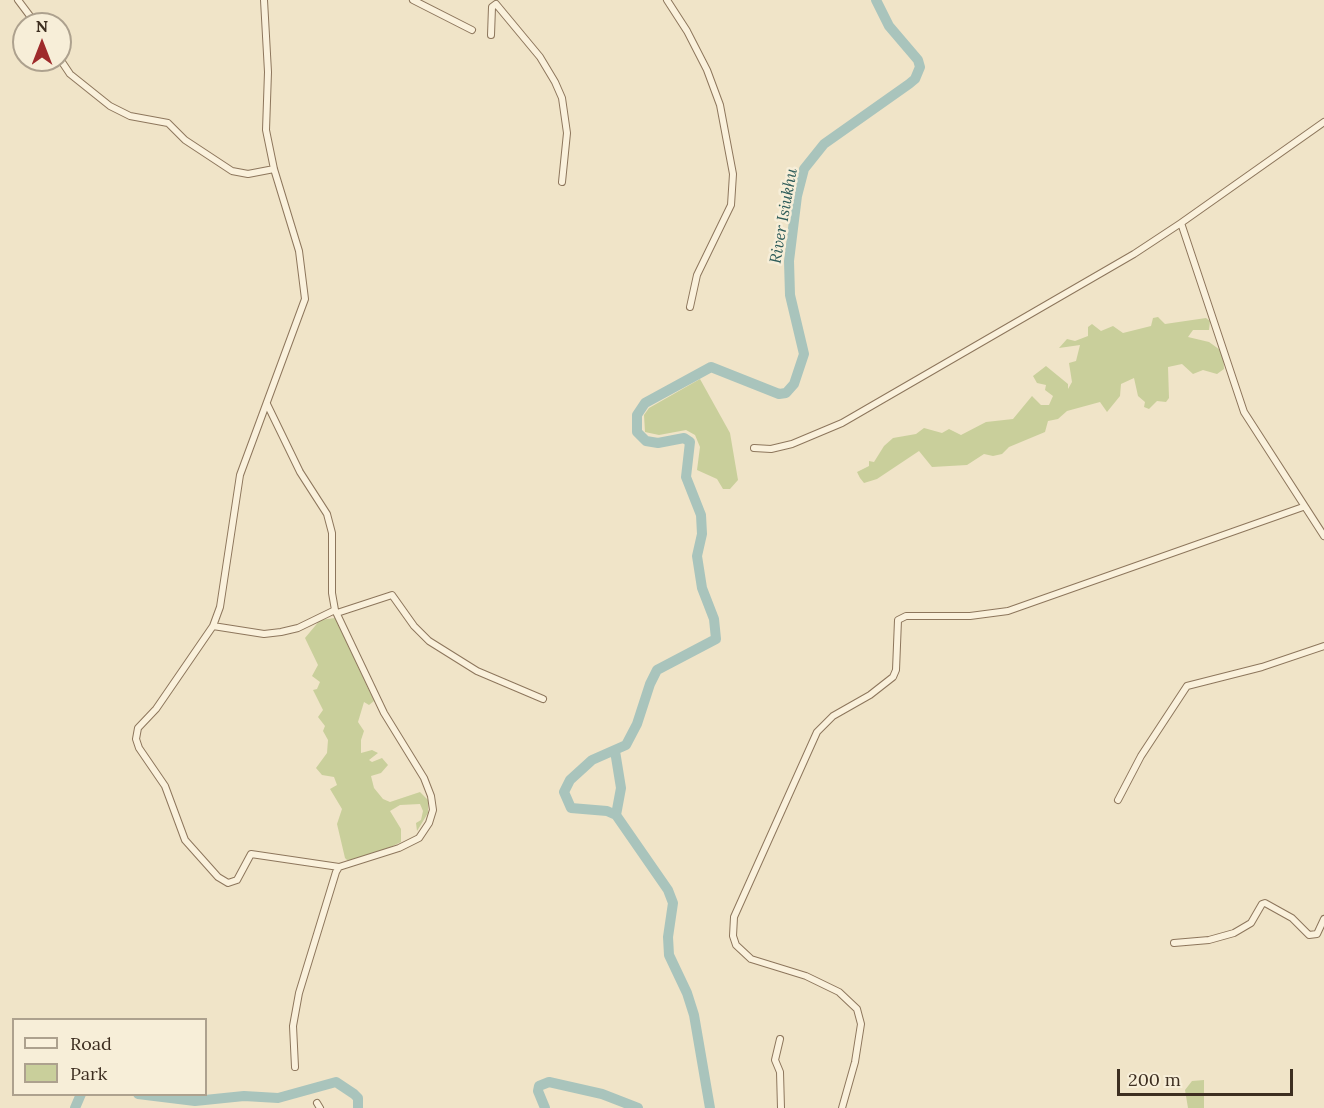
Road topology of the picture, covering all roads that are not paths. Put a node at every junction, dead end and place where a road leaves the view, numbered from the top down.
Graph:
1 (264, 0) edge
2 (413, 0) edge
3 (667, 0) edge
4 (498, 2) edge
5 (472, 30) dead end
6 (491, 35) dead end
7 (69, 72) edge
8 (1324, 122) edge
9 (274, 170) junction
10 (562, 182) dead end
11 (1181, 223) junction
12 (690, 307) dead end
13 (267, 404) junction
14 (754, 448) dead end
15 (1303, 507) junction
16 (1324, 536) edge
17 (336, 611) junction
18 (213, 626) junction
19 (1324, 646) edge
20 (543, 699) dead end
21 (1118, 800) dead end
22 (339, 867) junction
23 (1324, 919) edge
24 (1174, 943) dead end
25 (780, 1039) dead end
26 (295, 1067) dead end
27 (781, 1108) edge
28 (842, 1108) edge

1 - 9 street
2 - 5 street
3 - 12 street
4 - 6 street
4 - 10 street
7 - 9 street
8 - 11 street
9 - 13 street
11 - 14 street
11 - 15 street
13 - 17 street
13 - 18 street
15 - 16 street
15 - 28 street
17 - 18 street
17 - 20 street
17 - 22 street
18 - 22 street
19 - 21 street
22 - 26 street
23 - 24 street
25 - 27 street

